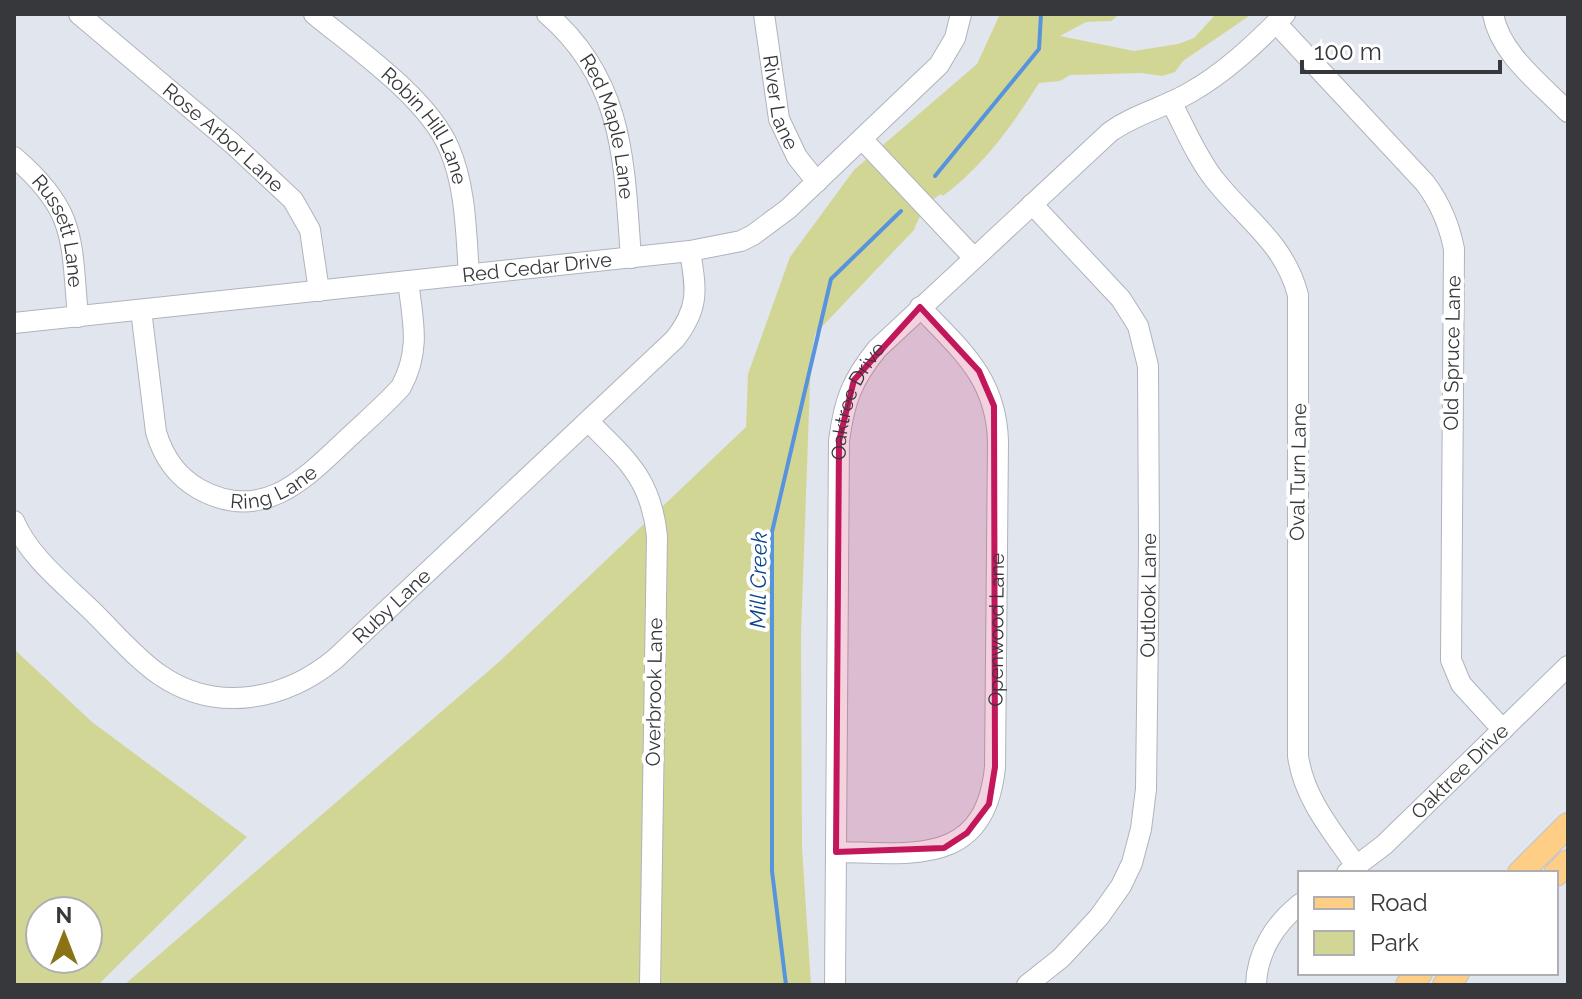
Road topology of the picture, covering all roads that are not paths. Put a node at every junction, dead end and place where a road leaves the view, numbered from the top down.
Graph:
1 (79, 14) edge
2 (314, 14) edge
3 (547, 14) edge
4 (764, 14) edge
5 (961, 14) edge
6 (1493, 14) edge
7 (1281, 18) edge
8 (1171, 102) junction
9 (1568, 112) edge
10 (862, 139) junction
11 (14, 157) edge
12 (817, 182) junction
13 (1032, 204) junction
14 (690, 251) junction
15 (631, 258) junction
16 (974, 258) junction
17 (469, 275) junction
18 (408, 281) junction
19 (319, 291) junction
20 (920, 307) junction
21 (141, 310) junction
22 (78, 317) junction
23 (14, 323) edge
24 (589, 422) junction
25 (14, 521) edge
26 (1568, 666) edge
27 (1503, 730) junction
28 (1568, 825) edge
29 (836, 852) junction
30 (1352, 870) edge
31 (1522, 871) edge
32 (1298, 906) edge
33 (650, 985) edge
34 (835, 985) edge
35 (1027, 985) edge
36 (1256, 985) edge

1 - 19 street, Rose Arbor Lane
2 - 17 street, Robin Hill Lane
3 - 15 street, Red Maple Lane
4 - 12 street, River Lane
5 - 10 street, Red Cedar Drive
6 - 9 street
7 - 8 street, Oaktree Drive
7 - 27 street, Old Spruce Lane
8 - 13 street, Oaktree Drive
8 - 30 street, Oval Turn Lane
10 - 12 street, Red Cedar Drive
10 - 16 street
11 - 22 street, Russett Lane
12 - 14 street, Red Cedar Drive
13 - 16 street, Oaktree Drive
13 - 35 street, Outlook Lane
14 - 15 street, Red Cedar Drive
14 - 24 street, Ruby Lane
15 - 17 street, Red Cedar Drive
16 - 20 street, Oaktree Drive
17 - 18 street, Red Cedar Drive
18 - 19 street, Red Cedar Drive
18 - 21 street, Ring Lane
19 - 21 street, Red Cedar Drive
20 - 29 street, Oaktree Drive
20 - 29 street, Openwood Lane
21 - 22 street, Red Cedar Drive
22 - 23 street, Red Cedar Drive
24 - 25 street, Ruby Lane
24 - 33 street, Overbrook Lane
26 - 27 street, Oaktree Drive
27 - 30 street, Oaktree Drive
28 - 31 main road
29 - 34 street, Oaktree Drive
32 - 36 street

